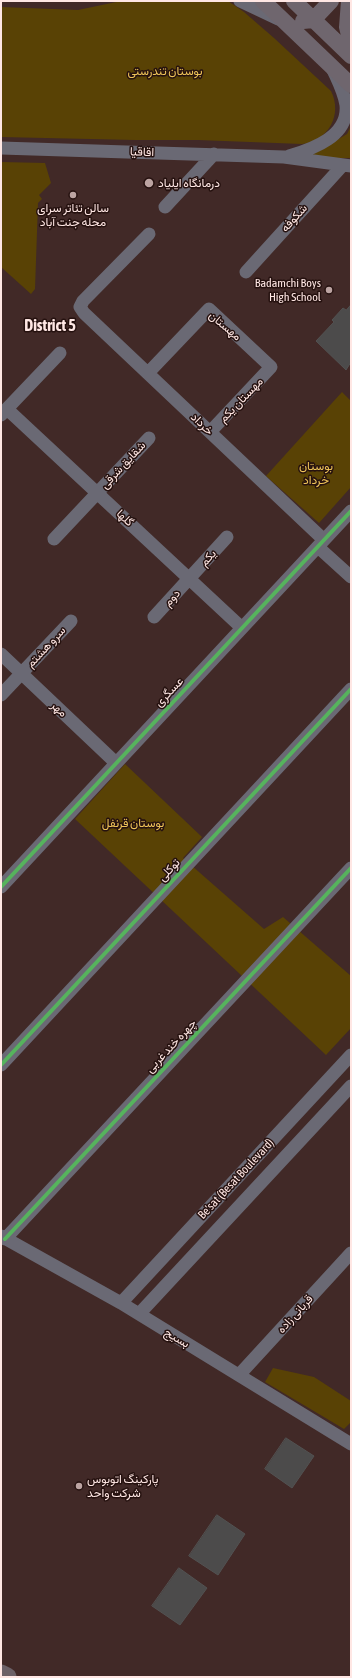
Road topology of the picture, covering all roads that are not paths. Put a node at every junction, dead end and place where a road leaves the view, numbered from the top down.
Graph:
1 (240, 1) edge
2 (263, 1) edge
3 (288, 1) edge
4 (294, 1) edge
5 (331, 1) edge
6 (349, 1) edge
7 (313, 20) junction
8 (286, 23) junction
9 (351, 43) edge
10 (351, 56) edge
11 (331, 67) junction
12 (351, 85) edge
13 (1, 148) edge
14 (214, 154) junction
15 (284, 157) junction
16 (347, 166) edge
17 (164, 207) dead end
18 (149, 234) dead end
19 (246, 272) dead end
20 (60, 353) dead end
21 (271, 368) joint
22 (148, 373) junction
23 (4, 412) edge
24 (210, 432) junction
25 (149, 438) dead end
26 (98, 493) junction
27 (351, 511) edge
28 (227, 537) dead end
29 (54, 539) dead end
30 (321, 543) junction
31 (351, 577) edge
32 (189, 578) junction
33 (154, 617) dead end
34 (71, 621) dead end
35 (242, 628) junction
36 (1, 654) edge
37 (21, 673) junction
38 (351, 689) edge
39 (1, 695) edge
40 (116, 763) junction
41 (351, 868) edge
42 (1, 887) edge
43 (351, 1054) edge
44 (1, 1065) edge
45 (351, 1086) edge
46 (3, 1237) edge
47 (351, 1253) edge
48 (121, 1303) junction
49 (139, 1314) junction
50 (239, 1376) junction
51 (351, 1444) edge
52 (1, 1674) edge
53 (7, 1677) edge

1 - 8 street
2 - 8 main road
3 - 8 main road
4 - 7 main road
5 - 7 main road
6 - 9 main road
7 - 8 main road
7 - 10 main road
8 - 11 main road
11 - 12 main road
11 - 15 street
13 - 14 street, اقاقیا
14 - 15 street, اقاقیا
14 - 17 street
15 - 16 street
16 - 19 street, شکوفه
18 - 22 street, خرداد
20 - 23 street
21 - 22 street, مهستان
21 - 24 street, مهستان یکم
22 - 24 street, خرداد
23 - 26 street, گلها
24 - 30 street, خرداد
25 - 26 street, شقایق شرقی
26 - 29 street, شقایق شرقی
26 - 32 street, گلها
27 - 30 street, عسگری
28 - 32 street, یکم
30 - 31 street, خرداد
30 - 35 street, عسگری
32 - 33 street, دوم
32 - 35 street, گلها
34 - 37 street, سرو هشتم
35 - 40 street, عسگری
36 - 37 street, مهر
37 - 39 street, سرو هشتم
37 - 40 street, مهر
38 - 44 street, توکلی
40 - 42 street, عسگری
41 - 46 street, چهره خند غربی
43 - 48 street, Be'sat (Besat Boulevard)
45 - 49 street, Be'sat (Besat Boulevard)
46 - 48 street, بسیج
47 - 50 street, قربانی زاده
48 - 49 street, بسیج
49 - 50 street, بسیج
50 - 51 street, بسیج
52 - 53 highway

